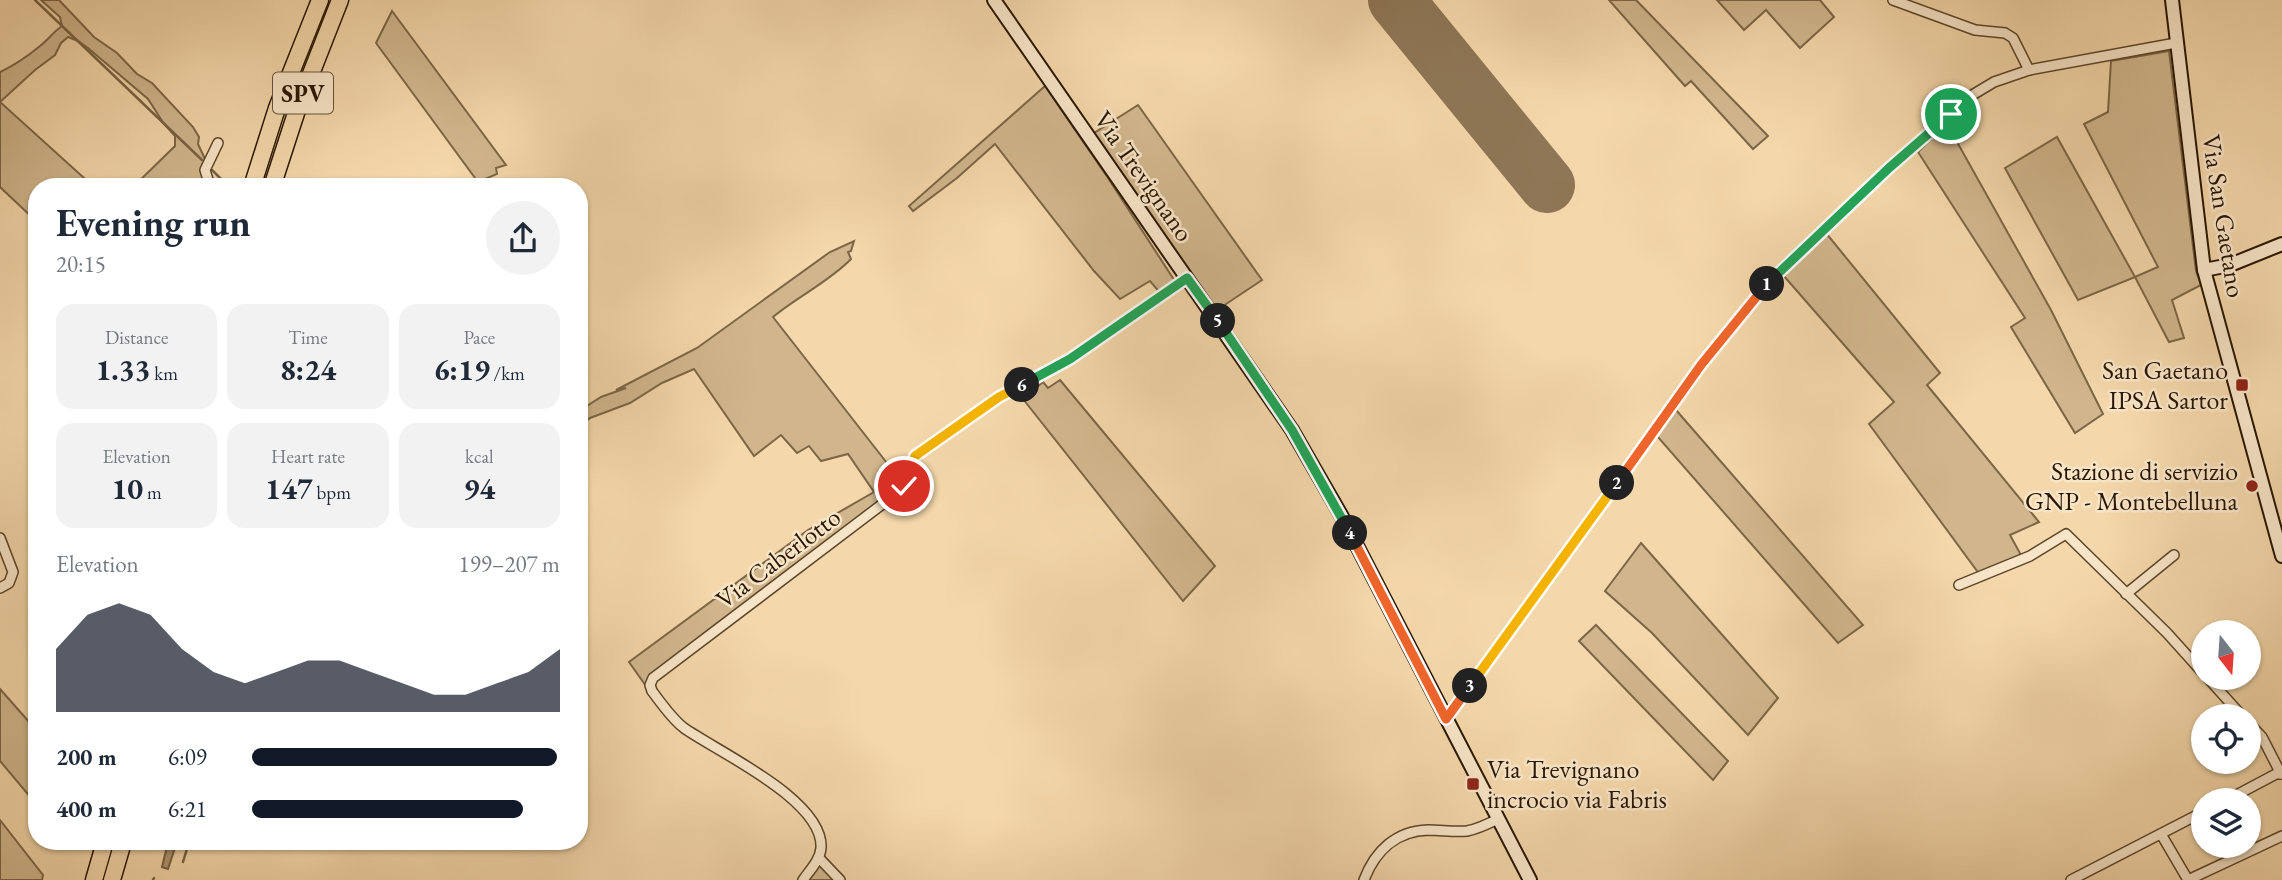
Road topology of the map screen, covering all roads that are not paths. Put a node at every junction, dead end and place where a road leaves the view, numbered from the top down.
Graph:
1 (320, 0) edge
2 (340, 0) edge
3 (994, 0) edge
4 (1893, 0) edge
5 (2172, 0) edge
6 (2176, 43) junction
7 (2029, 70) junction
8 (218, 143) dead end
9 (207, 178) edge
10 (255, 178) edge
11 (275, 178) edge
12 (2282, 244) edge
13 (2204, 270) junction
14 (1187, 278) junction
15 (2279, 530) edge
16 (0, 538) edge
17 (2175, 555) dead end
18 (2282, 556) edge
19 (1959, 586) dead end
20 (0, 588) edge
21 (2126, 594) junction
22 (2191, 661) edge
23 (2219, 690) edge
24 (2231, 704) edge
25 (1446, 719) junction
26 (2261, 736) edge
27 (2281, 774) edge
28 (2252, 788) edge
29 (2191, 818) edge
30 (1498, 819) junction
31 (2161, 834) junction
32 (2282, 836) edge
33 (103, 850) edge
34 (121, 850) edge
35 (819, 858) junction
36 (94, 880) edge
37 (112, 880) edge
38 (803, 880) edge
39 (839, 880) edge
40 (1364, 880) edge
41 (1530, 880) edge
42 (2071, 880) edge
43 (2188, 880) edge

1 - 10 highway, SPV
2 - 11 highway, SPV
3 - 14 main road, Via Trevignano
4 - 7 street
5 - 6 main road, Via San Gaetano
6 - 7 street
6 - 13 main road, Via San Gaetano
7 - 25 street
8 - 9 street
12 - 13 main road
13 - 15 main road, Via San Gaetano
14 - 25 main road, Via Trevignano
14 - 35 street, Via Caberlotto
15 - 18 main road, Via San Gaetano
16 - 20 street
17 - 21 street
19 - 21 street
21 - 22 street
23 - 24 street
25 - 30 main road, Via Trevignano
26 - 27 street
27 - 28 street
29 - 31 street
30 - 40 street
30 - 41 main road, Via Trevignano
31 - 42 street
31 - 43 street
32 - 43 street
33 - 36 highway
34 - 37 highway
35 - 38 street
35 - 39 street

